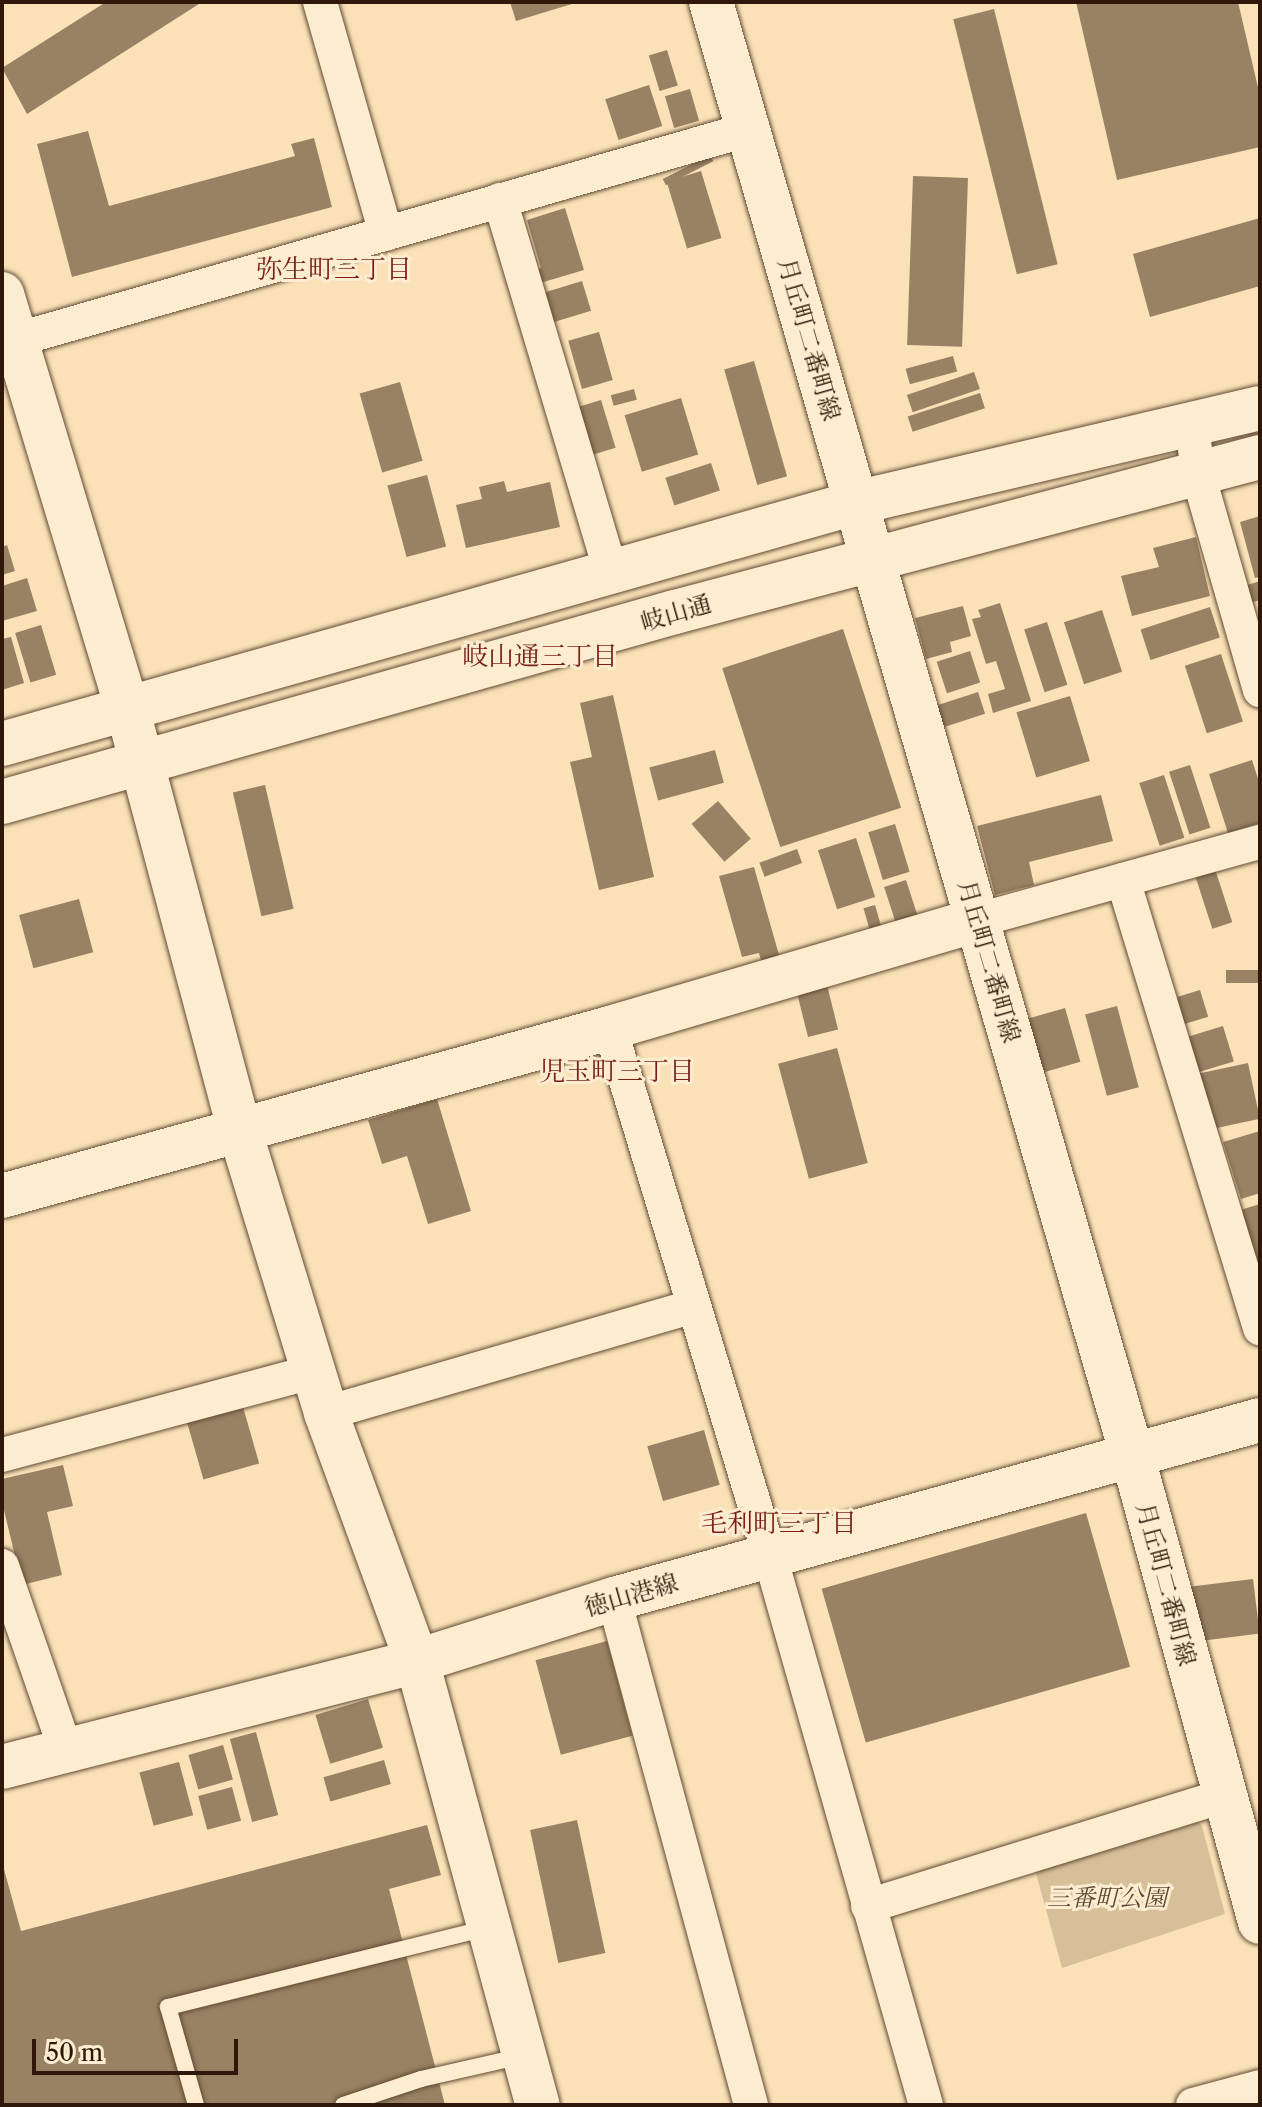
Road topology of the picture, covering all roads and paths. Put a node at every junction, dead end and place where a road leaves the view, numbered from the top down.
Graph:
1 (320, 2) edge
2 (711, 2) edge
3 (750, 129) junction
4 (500, 200) junction
5 (386, 234) junction
6 (2, 294) edge
7 (8, 341) edge
8 (1260, 408) edge
9 (1192, 424) junction
10 (1260, 457) edge
11 (1198, 474) junction
12 (855, 503) junction
13 (870, 564) junction
14 (610, 570) junction
15 (1260, 690) edge
16 (128, 711) junction
17 (2, 744) edge
18 (143, 766) junction
19 (2, 802) edge
20 (1260, 842) edge
21 (1123, 880) junction
22 (978, 920) junction
23 (610, 1028) junction
24 (239, 1128) junction
25 (2, 1196) edge
26 (692, 1307) junction
27 (1260, 1329) edge
28 (315, 1371) junction
29 (326, 1413) junction
30 (1260, 1420) edge
31 (2, 1455) edge
32 (1133, 1458) junction
33 (770, 1556) junction
34 (2, 1566) edge
35 (614, 1599) junction
36 (417, 1661) junction
37 (66, 1751) junction
38 (2, 1767) edge
39 (1223, 1796) junction
40 (868, 1906) junction
41 (1260, 1922) edge
42 (493, 1927) junction
43 (524, 2056) junction
44 (1260, 2087) edge
45 (196, 2105) edge
46 (343, 2105) edge
47 (538, 2105) edge
48 (751, 2105) edge
49 (926, 2105) edge
50 (1193, 2105) edge

1 - 5 street
2 - 3 street, 月丘町二番町線
3 - 4 street
3 - 12 street, 月丘町二番町線
4 - 5 street
4 - 14 street
5 - 7 street
6 - 7 street
7 - 16 street
8 - 9 street
9 - 11 street
9 - 12 street
10 - 11 street, 岐山通
11 - 13 street, 岐山通
11 - 15 street
12 - 13 street, 月丘町二番町線
12 - 14 street
13 - 18 street, 岐山通
13 - 22 street, 月丘町二番町線
14 - 16 street
16 - 17 street
16 - 18 street
18 - 19 street, 岐山通
18 - 24 street
20 - 21 street
21 - 22 street
21 - 27 street
22 - 23 street
22 - 32 street, 月丘町二番町線
23 - 24 street
23 - 26 street
24 - 25 street
24 - 28 street
26 - 29 street
26 - 33 street
28 - 29 street
28 - 31 street
29 - 36 street
30 - 32 street, 徳山港線
32 - 33 street, 徳山港線
32 - 39 street, 月丘町二番町線
33 - 35 street, 徳山港線
33 - 40 street
34 - 37 street
35 - 36 street, 徳山港線
35 - 48 street
36 - 37 street, 徳山港線
36 - 42 street
37 - 38 street, 徳山港線
39 - 40 street
39 - 41 street, 月丘町二番町線
40 - 49 street
42 - 43 street
42 - 45 lane
43 - 46 lane
43 - 47 street
44 - 50 street

